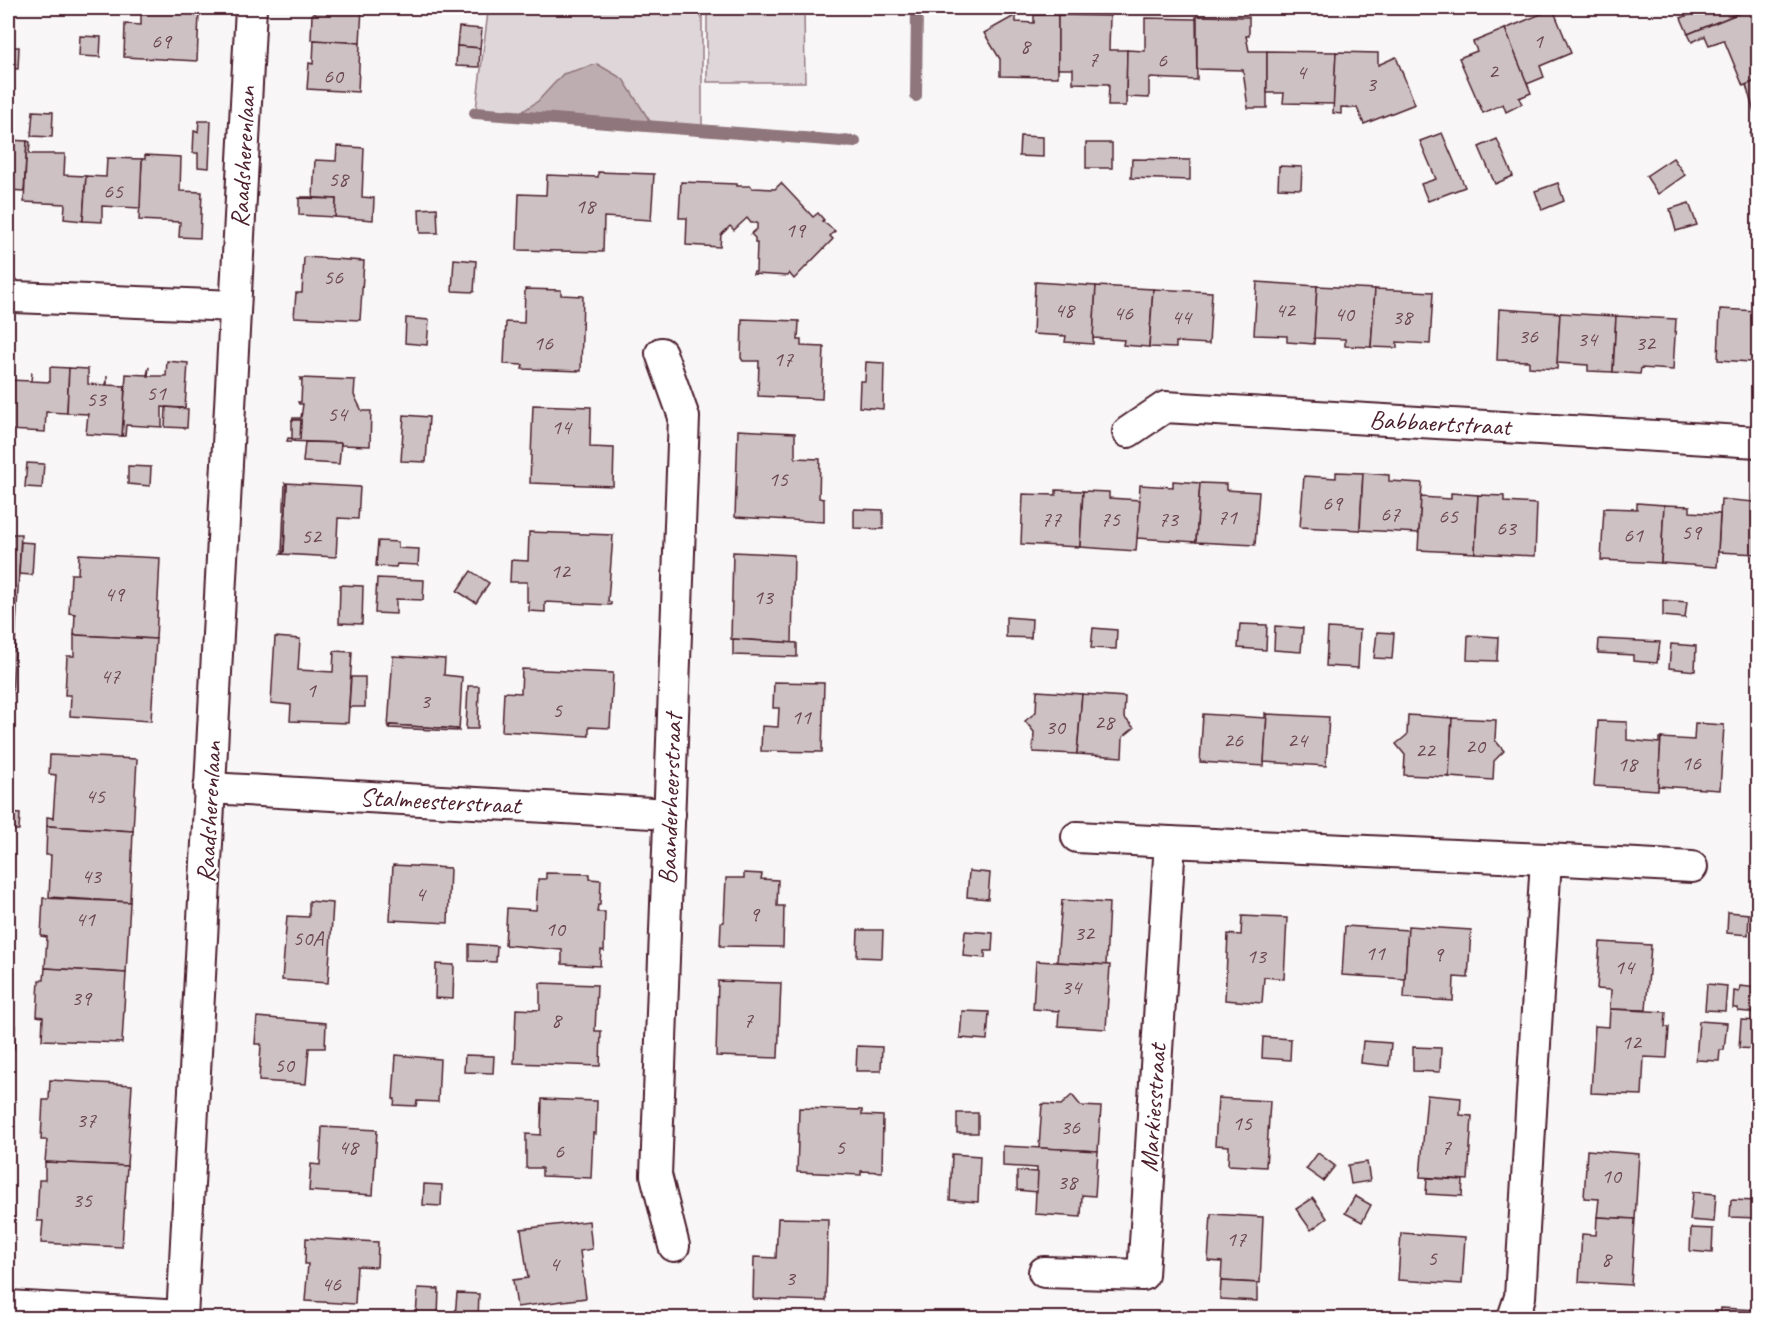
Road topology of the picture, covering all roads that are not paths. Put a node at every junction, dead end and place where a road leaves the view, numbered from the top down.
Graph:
1 (251, 8) edge
2 (8, 294) edge
3 (235, 306) junction
4 (660, 353) dead end
5 (1128, 432) dead end
6 (1758, 442) edge
7 (210, 788) junction
8 (670, 814) junction
9 (1077, 837) dead end
10 (1170, 842) junction
11 (1546, 859) junction
12 (1692, 867) dead end
13 (674, 1246) dead end
14 (1044, 1272) dead end
15 (8, 1306) edge
16 (182, 1317) edge
17 (1513, 1318) edge

1 - 3 street, Raadsherenlaan
2 - 3 street
3 - 7 street, Raadsherenlaan
4 - 8 street, Baanderheerstraat
5 - 6 street, Babbaertstraat
7 - 8 street, Stalmeesterstraat
7 - 16 street, Raadsherenlaan
8 - 13 street, Baanderheerstraat
9 - 10 street
10 - 11 street
10 - 14 street, Markiesstraat
11 - 12 street
11 - 17 street
15 - 16 street

